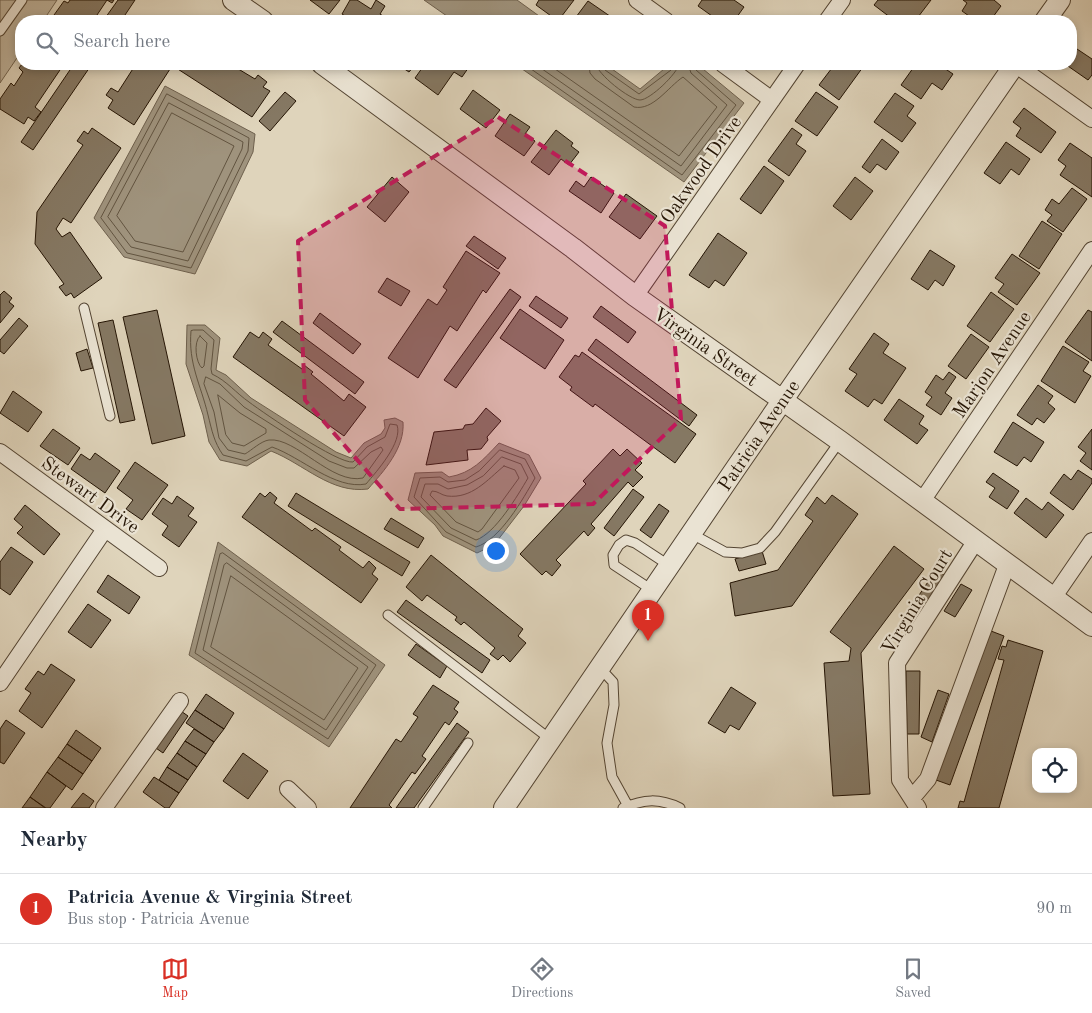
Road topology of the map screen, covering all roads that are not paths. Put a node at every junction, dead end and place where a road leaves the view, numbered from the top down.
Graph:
1 (22, 0) edge
2 (233, 0) edge
3 (637, 0) edge
4 (842, 0) edge
5 (1060, 0) edge
6 (254, 15) edge
7 (658, 15) edge
8 (831, 15) edge
9 (1049, 15) edge
10 (1, 27) edge
11 (330, 70) edge
12 (732, 70) edge
13 (793, 70) edge
14 (1011, 70) edge
15 (1023, 70) edge
16 (772, 100) junction
17 (1092, 120) edge
18 (1092, 250) edge
19 (635, 296) junction
20 (84, 308) dead end
21 (781, 399) junction
22 (110, 416) dead end
23 (840, 441) junction
24 (0, 452) edge
25 (922, 501) junction
26 (105, 529) junction
27 (692, 534) junction
28 (1092, 541) edge
29 (976, 542) junction
30 (1007, 565) junction
31 (670, 566) junction
32 (159, 568) dead end
33 (653, 591) junction
34 (1053, 598) junction
35 (388, 615) dead end
36 (1092, 626) edge
37 (600, 668) junction
38 (0, 683) edge
39 (180, 701) dead end
40 (550, 739) junction
41 (468, 743) dead end
42 (288, 789) dead end
43 (915, 803) edge
44 (510, 806) edge
45 (626, 807) edge
46 (104, 808) edge
47 (308, 808) edge
48 (423, 808) edge
49 (680, 808) edge

1 - 10 lane
2 - 6 street
3 - 7 street
4 - 8 street
5 - 9 street
11 - 19 street, Virginia Street
12 - 16 street
13 - 16 street, Oakwood Drive
14 - 21 street, Patricia Avenue
15 - 17 street
16 - 19 street, Oakwood Drive
18 - 25 street, Marjon Avenue
19 - 21 street, Virginia Street
20 - 22 lane
21 - 23 street, Virginia Street
21 - 27 street, Patricia Avenue
23 - 25 street, Virginia Street
23 - 27 lane
24 - 26 street, Stewart Drive
25 - 29 street, Virginia Street
26 - 32 street, Stewart Drive
26 - 38 street
27 - 31 street, Patricia Avenue
28 - 34 street
29 - 30 street, Virginia Street
29 - 43 street, Virginia Court
30 - 34 street, Virginia Street
30 - 43 street, Virginia Court
31 - 33 street, Patricia Avenue
31 - 33 lane
33 - 37 street, Patricia Avenue
34 - 36 street, Virginia Street
35 - 40 lane
37 - 40 street, Patricia Avenue
37 - 45 lane
39 - 46 street
40 - 44 street, Patricia Avenue
41 - 48 lane
42 - 47 street
45 - 49 lane

